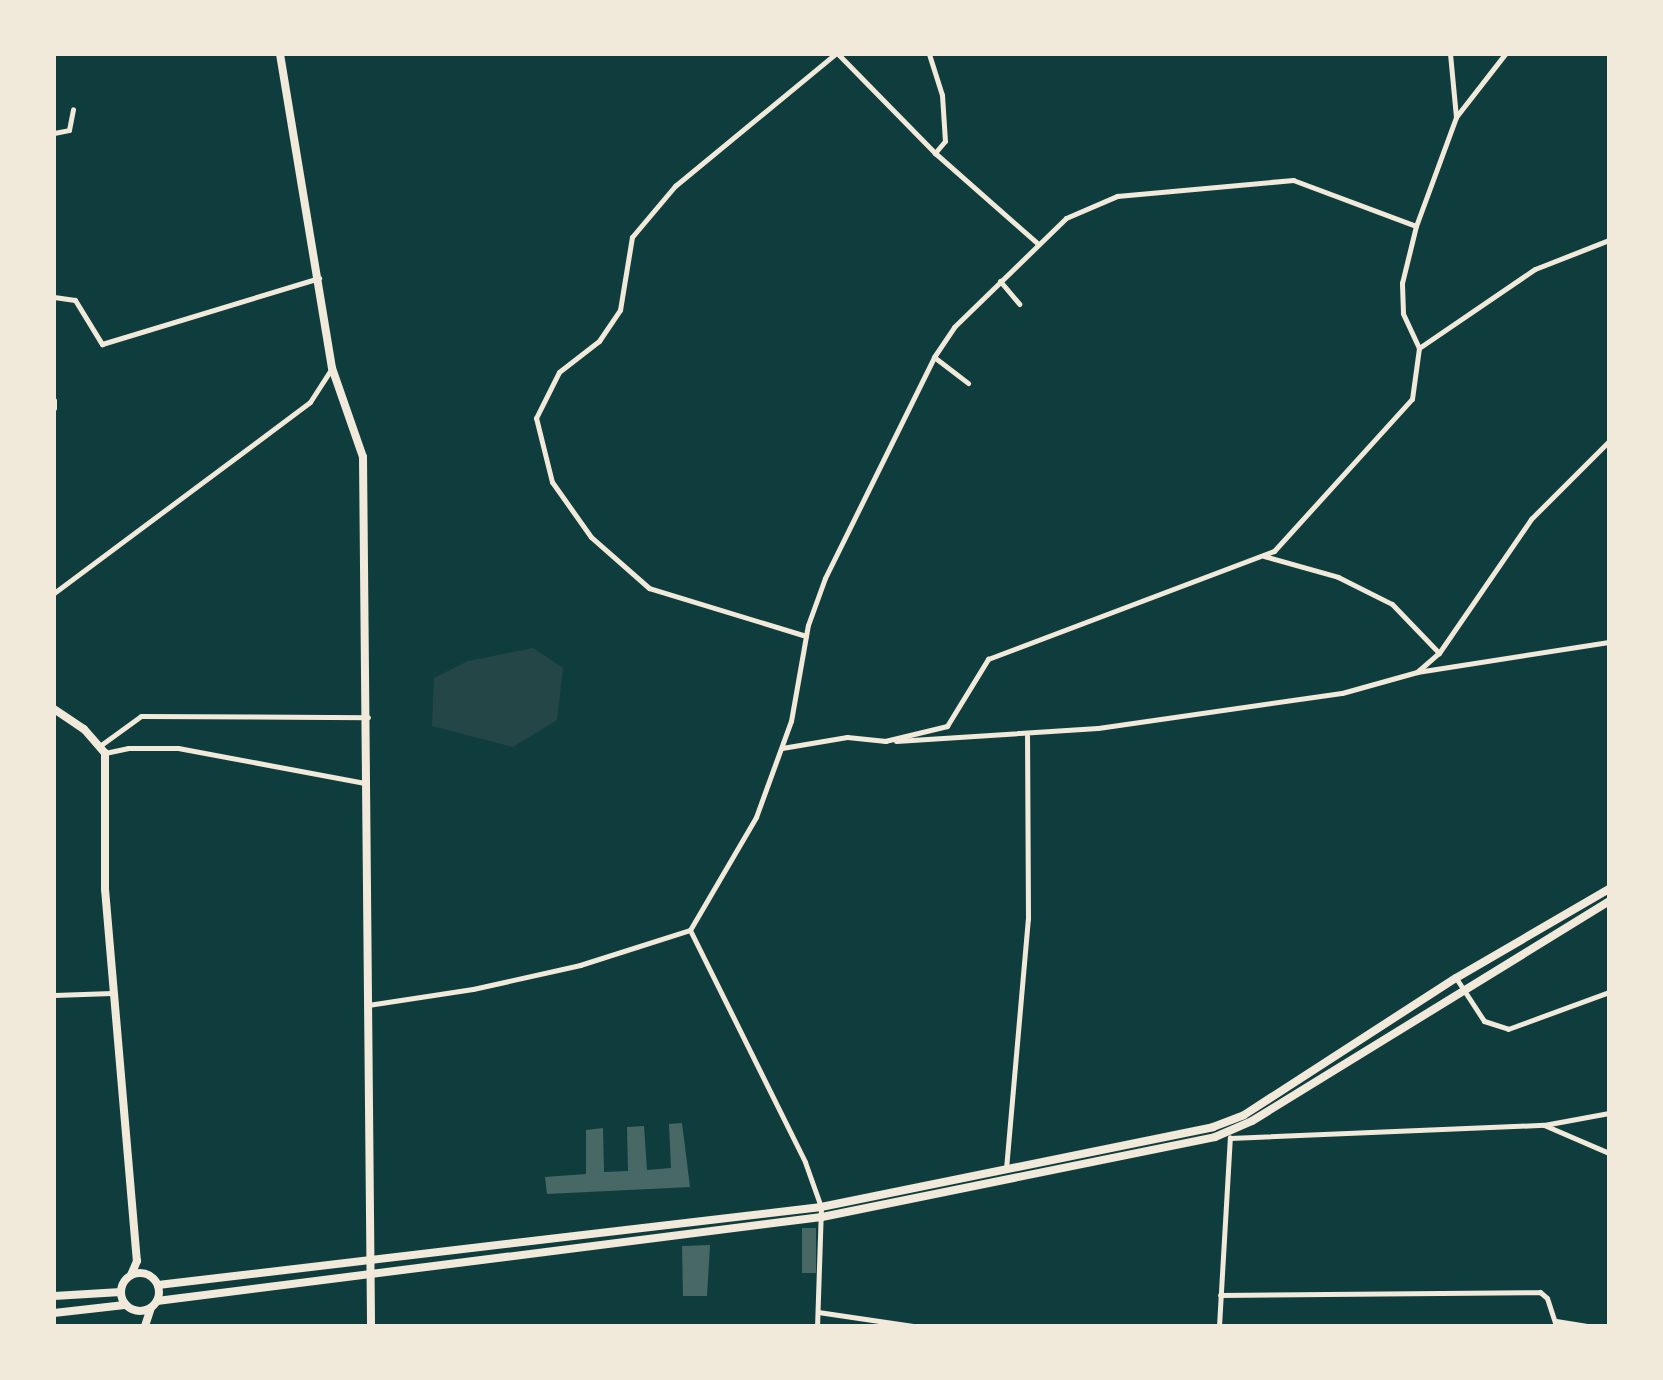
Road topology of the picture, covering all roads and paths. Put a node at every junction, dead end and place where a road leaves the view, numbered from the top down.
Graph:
1 (281, 54) edge
2 (837, 54) edge
3 (929, 54) edge
4 (1450, 54) edge
5 (1505, 54) edge
6 (73, 109) dead end
7 (1456, 117) junction
8 (54, 133) edge
9 (935, 153) junction
10 (1416, 226) junction
11 (1609, 240) edge
12 (1037, 243) junction
13 (318, 278) junction
14 (1000, 281) junction
15 (54, 297) edge
16 (1019, 304) dead end
17 (1419, 348) junction
18 (934, 357) junction
19 (332, 369) junction
20 (968, 383) dead end
21 (54, 400) edge
22 (54, 408) edge
23 (1609, 441) edge
24 (1264, 556) junction
25 (54, 593) edge
26 (806, 636) junction
27 (1609, 642) edge
28 (1439, 653) junction
29 (1417, 671) junction
30 (54, 709) edge
31 (368, 717) junction
32 (1027, 736) junction
33 (885, 741) junction
34 (782, 748) junction
35 (103, 749) junction
36 (365, 783) junction
37 (1609, 889) edge
38 (1609, 901) edge
39 (690, 930) junction
40 (1456, 978) junction
41 (1462, 987) junction
42 (1609, 992) edge
43 (112, 993) junction
44 (54, 995) edge
45 (368, 1005) junction
46 (1609, 1113) edge
47 (1233, 1121) junction
48 (1544, 1125) junction
49 (1230, 1134) junction
50 (1609, 1153) edge
51 (1006, 1172) junction
52 (821, 1207) junction
53 (822, 1217) junction
54 (371, 1260) junction
55 (136, 1261) junction
56 (372, 1273) junction
57 (131, 1275) junction
58 (146, 1275) junction
59 (158, 1285) junction
60 (121, 1292) junction
61 (1220, 1295) junction
62 (54, 1296) edge
63 (158, 1301) junction
64 (125, 1305) junction
65 (151, 1308) junction
66 (137, 1311) junction
67 (818, 1312) junction
68 (54, 1313) edge
69 (1556, 1324) edge
70 (144, 1326) edge
71 (371, 1326) edge
72 (817, 1326) edge
73 (913, 1326) edge
74 (1219, 1326) edge
75 (1586, 1326) edge

1 - 13 main road
2 - 9 street
2 - 26 street
3 - 9 street
4 - 7 street
5 - 7 street
6 - 8 street
7 - 10 street
9 - 12 street
10 - 12 street
10 - 17 street
11 - 17 street
12 - 14 street
13 - 15 street
13 - 19 main road
14 - 16 street
14 - 18 street
17 - 24 street
18 - 20 street
18 - 26 street
19 - 25 street
19 - 31 main road
21 - 22 street
23 - 28 street
24 - 28 street
24 - 33 street
26 - 34 street
27 - 29 street
28 - 29 street
29 - 32 street
30 - 35 main road
31 - 35 street
31 - 36 main road
32 - 33 street
32 - 51 street
33 - 34 street
34 - 39 street
35 - 36 street
35 - 43 main road
36 - 45 main road
37 - 40 main road
38 - 41 main road
39 - 45 street
39 - 52 street
40 - 41 street
40 - 47 main road
41 - 42 street
41 - 49 main road
43 - 44 street
43 - 55 main road
45 - 54 main road
46 - 48 street
47 - 49 street
47 - 51 main road
48 - 49 street
48 - 50 street
49 - 53 main road
49 - 61 street
51 - 52 main road
52 - 53 street
52 - 54 main road
53 - 56 main road
53 - 67 street
54 - 56 main road
54 - 59 main road
55 - 57 main road
55 - 58 main road
56 - 63 main road
56 - 71 main road
57 - 58 main road
57 - 60 main road
58 - 59 main road
59 - 63 main road
60 - 62 main road
60 - 64 main road
61 - 69 street
61 - 74 street
63 - 65 main road
64 - 66 main road
64 - 68 main road
65 - 66 main road
65 - 70 main road
66 - 70 main road
67 - 72 street
67 - 73 street
69 - 75 street

